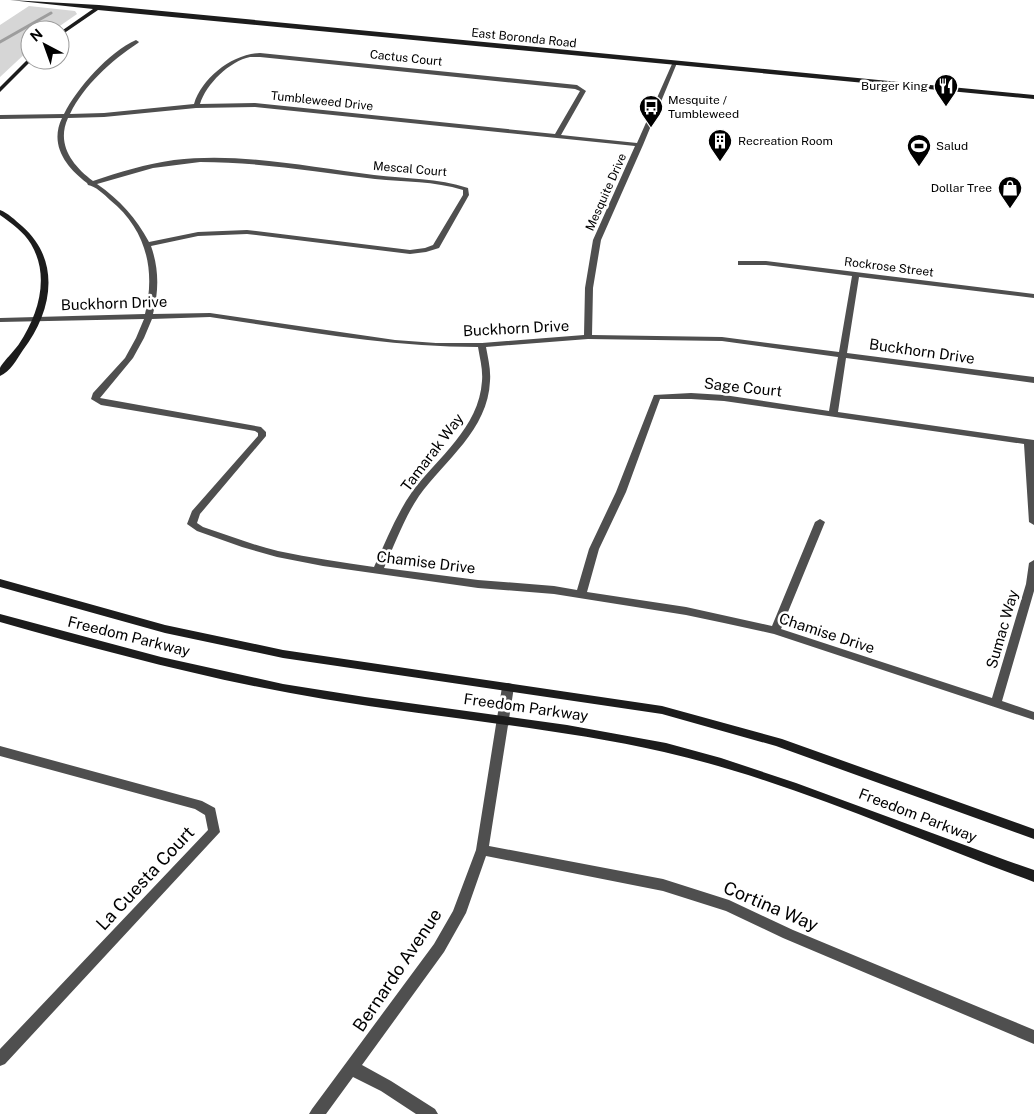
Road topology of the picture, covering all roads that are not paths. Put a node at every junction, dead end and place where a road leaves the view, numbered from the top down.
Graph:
1 (12, 0) edge
2 (99, 7) junction
3 (70, 27) edge
4 (136, 42) dead end
5 (675, 64) junction
6 (20, 69) edge
7 (0, 90) edge
8 (1034, 97) edge
9 (196, 106) junction
10 (66, 116) junction
11 (0, 117) edge
12 (557, 137) junction
13 (640, 146) junction
14 (90, 184) junction
15 (0, 212) edge
16 (149, 244) junction
17 (741, 263) dead end
18 (856, 275) junction
19 (1034, 296) edge
20 (150, 316) junction
21 (37, 319) junction
22 (0, 320) edge
23 (588, 337) junction
24 (482, 345) junction
25 (844, 354) junction
26 (0, 373) edge
27 (1034, 380) edge
28 (833, 413) junction
29 (1031, 442) edge
30 (820, 522) dead end
31 (1034, 522) edge
32 (1034, 563) edge
33 (377, 571) junction
34 (0, 583) edge
35 (581, 594) junction
36 (0, 618) edge
37 (776, 632) junction
38 (508, 687) junction
39 (996, 703) junction
40 (1034, 716) edge
41 (502, 719) junction
42 (0, 752) edge
43 (1034, 834) edge
44 (482, 850) junction
45 (1034, 876) edge
46 (1034, 1037) edge
47 (0, 1059) edge
48 (352, 1068) junction
49 (318, 1114) edge
50 (430, 1114) edge

1 - 2 main road, East Boronda Road
2 - 3 main road
2 - 5 main road, East Boronda Road
4 - 10 street
5 - 8 main road, East Boronda Road
5 - 13 street, Mesquite Drive
6 - 7 main road
9 - 10 street, Tumbleweed Drive
9 - 12 street, Tumbleweed Drive
9 - 12 street, Cactus Court
10 - 11 street, Tumbleweed Drive
10 - 14 street
12 - 13 street, Tumbleweed Drive
13 - 23 street, Mesquite Drive
14 - 16 street
14 - 16 street, Mescal Court
15 - 21 main road
16 - 20 street
17 - 18 street, Rockrose Street
18 - 19 street, Rockrose Street
18 - 25 street
20 - 21 street, Buckhorn Drive
20 - 24 street, Buckhorn Drive
20 - 33 street, Chamise Drive
21 - 22 street, Buckhorn Drive
21 - 26 main road
23 - 24 street, Buckhorn Drive
23 - 25 street, Buckhorn Drive
24 - 33 street, Tamarak Way
25 - 27 street, Buckhorn Drive
25 - 28 street
28 - 29 street, Sage Court
28 - 35 street, Sage Court
29 - 31 street
30 - 37 street
32 - 39 street, Sumac Way
33 - 35 street, Chamise Drive
34 - 38 main road, Freedom Parkway
35 - 37 street, Chamise Drive
36 - 41 main road, Freedom Parkway
37 - 39 street, Chamise Drive
38 - 41 street, Bernardo Avenue
38 - 43 main road, Freedom Parkway
39 - 40 street, Chamise Drive
41 - 44 street, Bernardo Avenue
41 - 45 main road, Freedom Parkway
42 - 47 street, La Cuesta Court
44 - 46 street, Cortina Way
44 - 48 street, Bernardo Avenue
48 - 49 street, Bernardo Avenue
48 - 50 street

